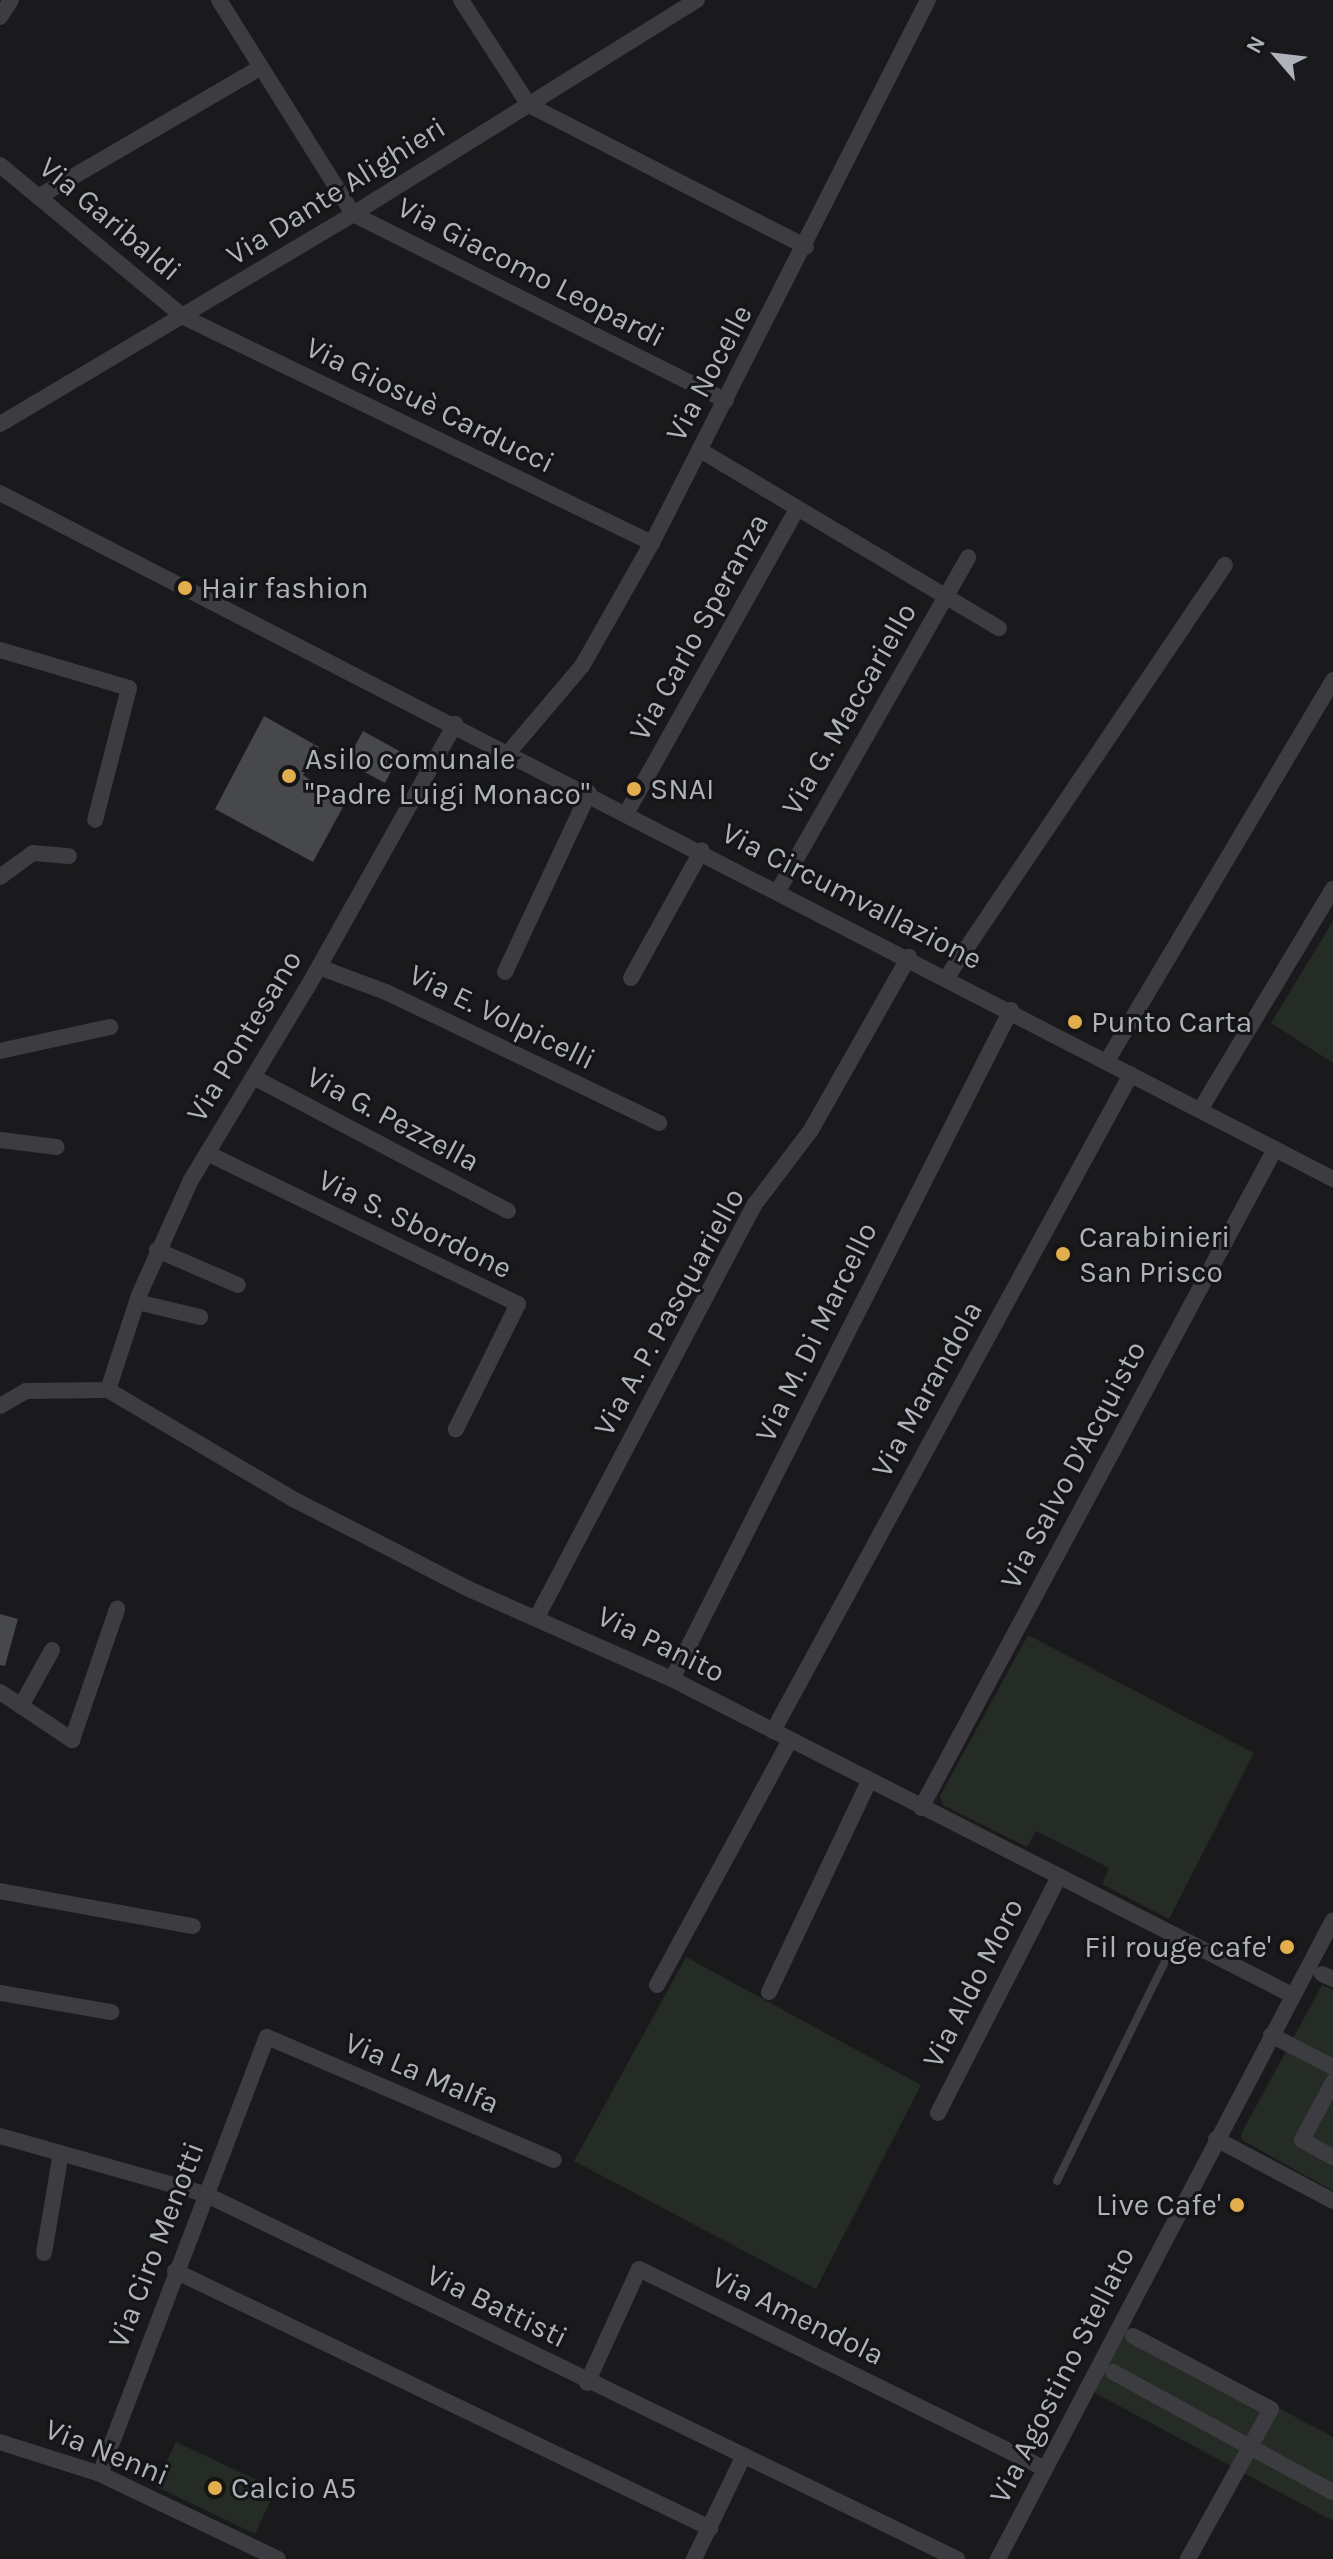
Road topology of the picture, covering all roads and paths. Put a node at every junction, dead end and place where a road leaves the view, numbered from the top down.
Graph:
1 (11, 0) edge
2 (219, 0) edge
3 (461, 0) edge
4 (697, 0) edge
5 (928, 0) edge
6 (0, 17) edge
7 (261, 67) junction
8 (529, 105) junction
9 (0, 165) edge
10 (38, 197) junction
11 (353, 214) junction
12 (806, 247) junction
13 (184, 317) junction
14 (726, 401) junction
15 (0, 424) edge
16 (700, 450) junction
17 (0, 493) edge
18 (796, 511) junction
19 (652, 543) junction
20 (968, 557) dead end
21 (1225, 565) dead end
22 (944, 599) junction
23 (999, 628) dead end
24 (0, 650) edge
25 (1333, 680) edge
26 (455, 724) junction
27 (509, 752) junction
28 (589, 793) junction
29 (627, 812) junction
30 (95, 820) dead end
31 (702, 850) junction
32 (69, 856) dead end
33 (0, 877) edge
34 (779, 889) junction
35 (1333, 889) edge
36 (909, 957) junction
37 (319, 967) junction
38 (505, 972) dead end
39 (947, 977) junction
40 (631, 978) dead end
41 (1011, 1010) junction
42 (110, 1027) dead end
43 (0, 1051) edge
44 (1107, 1061) junction
45 (1131, 1074) junction
46 (253, 1077) junction
47 (1200, 1110) junction
48 (659, 1123) dead end
49 (0, 1140) edge
50 (57, 1147) dead end
51 (1275, 1149) junction
52 (207, 1153) junction
53 (1333, 1179) edge
54 (508, 1211) dead end
55 (157, 1250) junction
56 (238, 1285) dead end
57 (137, 1302) junction
58 (200, 1317) dead end
59 (108, 1390) junction
60 (0, 1406) edge
61 (456, 1429) dead end
62 (117, 1609) dead end
63 (537, 1617) junction
64 (52, 1650) dead end
65 (672, 1679) junction
66 (0, 1692) edge
67 (21, 1706) junction
68 (773, 1731) junction
69 (790, 1740) junction
70 (869, 1781) junction
71 (921, 1808) junction
72 (1058, 1878) junction
73 (0, 1891) edge
74 (1333, 1920) edge
75 (193, 1926) dead end
76 (1177, 1937) junction
77 (657, 1985) dead end
78 (769, 1992) dead end
79 (0, 1993) edge
80 (1292, 1995) junction
81 (111, 2012) dead end
82 (1271, 2035) junction
83 (267, 2037) joint
84 (1333, 2067) edge
85 (1333, 2082) edge
86 (938, 2113) dead end
87 (0, 2136) edge
88 (1216, 2139) junction
89 (61, 2153) junction
90 (1333, 2157) edge
91 (554, 2160) dead end
92 (1057, 2181) dead end
93 (205, 2194) junction
94 (1333, 2201) edge
95 (44, 2253) dead end
96 (175, 2271) junction
97 (1133, 2336) dead end
98 (1113, 2372) dead end
99 (587, 2383) junction
100 (0, 2442) edge
101 (1250, 2447) junction
102 (744, 2455) junction
103 (1044, 2468) junction
104 (100, 2474) junction
105 (1333, 2492) edge
106 (710, 2528) junction
107 (278, 2559) edge
108 (694, 2559) edge
109 (957, 2559) edge
110 (998, 2559) edge
111 (1188, 2559) edge

1 - 6 street
2 - 7 street
3 - 8 street
4 - 8 street, Via Dante Alighieri
5 - 12 street, Via Nocelle
7 - 10 street
7 - 11 street
8 - 11 street, Via Dante Alighieri
8 - 12 street
9 - 10 street, Via Garibaldi
10 - 13 street, Via Garibaldi
11 - 13 street, Via Dante Alighieri
11 - 14 street, Via Giacomo Leopardi
12 - 14 street, Via Nocelle
13 - 15 street, Via Dante Alighieri
13 - 19 street, Via Giosuè Carducci
14 - 16 street, Via Nocelle
16 - 18 street
16 - 19 street, Via Nocelle
17 - 26 street, Via Circumvallazione
18 - 22 street
18 - 29 street, Via Carlo Speranza
19 - 27 street, Via Nocelle
20 - 22 street, Via G. Maccariello
21 - 39 street
22 - 23 street
22 - 34 street, Via G. Maccariello
24 - 30 street
25 - 44 street
26 - 27 street, Via Circumvallazione
26 - 37 street, Via Pontesano
27 - 28 street, Via Circumvallazione
28 - 29 street, Via Circumvallazione
28 - 38 street
29 - 31 street, Via Circumvallazione
31 - 34 street, Via Circumvallazione
31 - 40 street
32 - 33 street
34 - 36 street, Via Circumvallazione
35 - 47 street
36 - 39 street, Via Circumvallazione
36 - 63 street, Via A. P. Pasquariello
37 - 46 street, Via Pontesano
37 - 48 street, Via E. Volpicelli
39 - 41 street, Via Circumvallazione
41 - 44 street, Via Circumvallazione
41 - 65 street, Via M. Di Marcello
42 - 43 street
44 - 45 street, Via Circumvallazione
45 - 47 street, Via Circumvallazione
45 - 68 street, Via Marandola
46 - 52 street, Via Pontesano
46 - 54 street, Via G. Pezzella
47 - 51 street, Via Circumvallazione
49 - 50 street
51 - 53 street, Via Circumvallazione
51 - 71 street, Via Salvo D'Acquisto
52 - 55 street, Via Pontesano
52 - 61 street, Via S. Sbordone
55 - 56 street
55 - 57 street, Via Pontesano
57 - 58 street
57 - 59 street, Via Pontesano
59 - 60 street
59 - 63 street, Via Panito
62 - 67 street
63 - 65 street, Via Panito
64 - 67 street
65 - 68 street, Via Panito
66 - 67 street
68 - 69 street, Via Panito
69 - 70 street, Via Panito
69 - 77 street
70 - 71 street, Via Panito
70 - 78 street
71 - 72 street, Via Panito
72 - 76 street, Via Panito
72 - 86 street, Via Aldo Moro
73 - 75 street
74 - 80 street, Via Agostino Stellato
76 - 80 street, Via Panito
76 - 92 lane
79 - 81 street
80 - 82 street, Via Agostino Stellato
82 - 84 street
82 - 88 street, Via Agostino Stellato
83 - 91 street, Via La Malfa
83 - 93 street, Via Ciro Menotti
85 - 90 street
87 - 89 street, Via Battisti
88 - 94 street
88 - 103 street, Via Agostino Stellato
89 - 93 street, Via Battisti
89 - 95 street
93 - 96 street, Via Ciro Menotti
93 - 99 street, Via Battisti
96 - 104 street, Via Ciro Menotti
96 - 106 street
97 - 101 street
98 - 101 street
99 - 102 street, Via Battisti
99 - 103 street, Via Amendola
100 - 104 street, Via Nenni
101 - 105 street
101 - 111 street
102 - 106 street
102 - 109 street, Via Battisti
103 - 110 street, Via Agostino Stellato
104 - 107 street, Via Nenni
106 - 108 street

